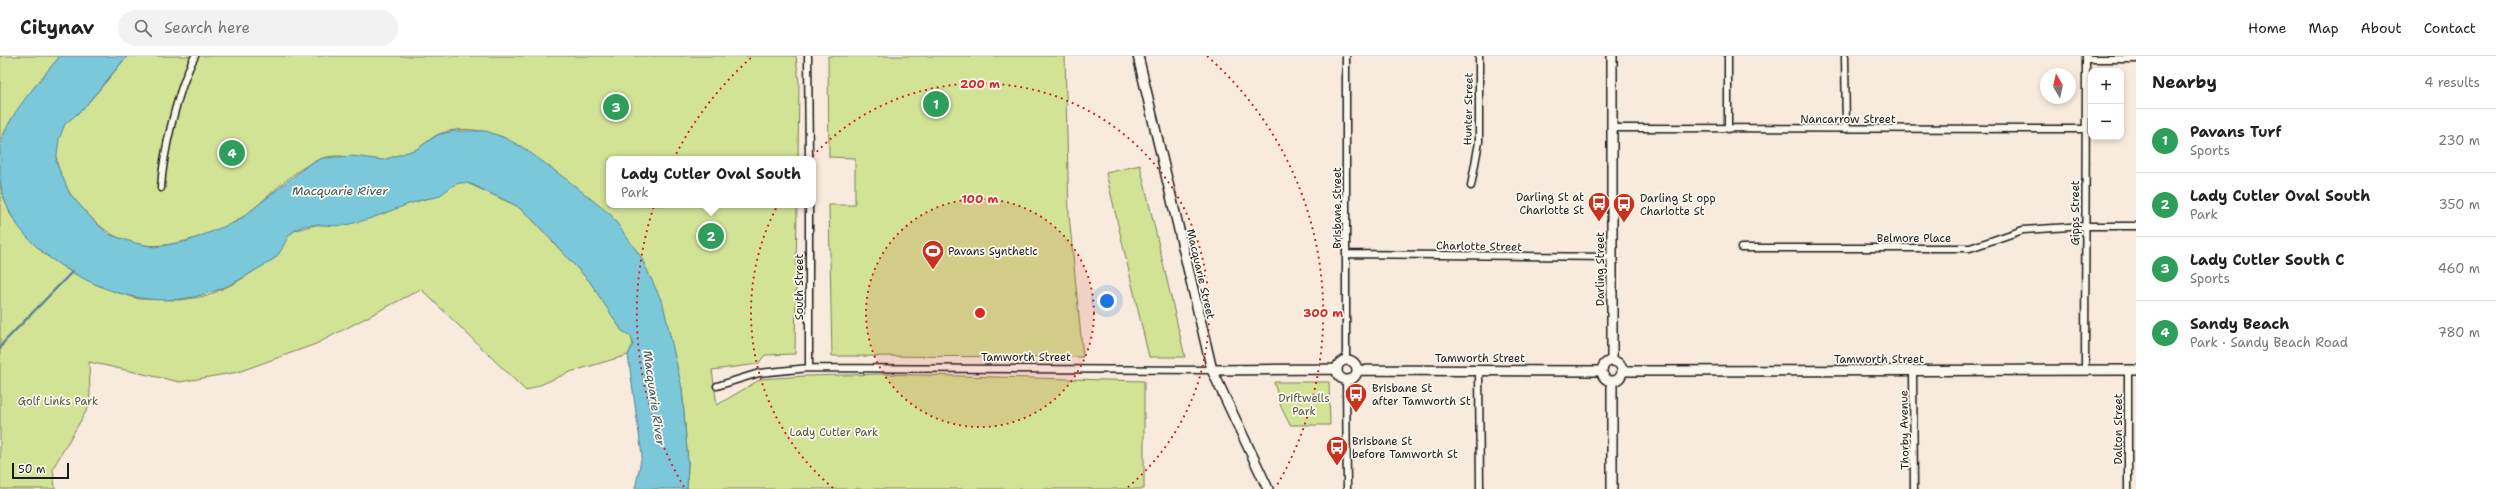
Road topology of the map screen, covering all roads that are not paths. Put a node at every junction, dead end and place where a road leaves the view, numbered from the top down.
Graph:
1 (195, 56) edge
2 (808, 56) edge
3 (1138, 56) edge
4 (1346, 56) edge
5 (1479, 56) edge
6 (1612, 56) edge
7 (1728, 56) edge
8 (1846, 56) edge
9 (2086, 57) edge
10 (2136, 59) edge
11 (1612, 128) junction
12 (1728, 129) junction
13 (1846, 129) junction
14 (2085, 129) junction
15 (809, 156) edge
16 (1471, 186) dead end
17 (161, 188) dead end
18 (809, 208) edge
19 (2084, 226) junction
20 (2136, 226) edge
21 (1742, 248) dead end
22 (1347, 254) junction
23 (1611, 257) junction
24 (1346, 359) junction
25 (1612, 361) junction
26 (809, 368) junction
27 (1336, 369) junction
28 (1212, 370) junction
29 (1357, 370) junction
30 (1479, 370) junction
31 (1602, 370) junction
32 (2085, 370) junction
33 (2132, 370) edge
34 (1622, 371) junction
35 (1913, 371) junction
36 (1346, 380) junction
37 (1612, 381) junction
38 (717, 386) dead end
39 (1268, 489) edge
40 (1347, 489) edge
41 (1480, 489) edge
42 (1612, 489) edge
43 (1914, 489) edge
44 (2128, 489) edge

1 - 17 street
2 - 15 street
3 - 28 street, Macquarie Street
4 - 22 street, Brisbane Street
5 - 16 street, Hunter Street
6 - 11 street, Darling Street
7 - 12 street
8 - 13 street
9 - 10 street
9 - 14 street, Gipps Street
11 - 12 street, Nancarrow Street
11 - 23 street, Darling Street
12 - 13 street, Nancarrow Street
13 - 14 street, Nancarrow Street
14 - 19 street, Gipps Street
18 - 26 street, South Street
19 - 20 street, Belmore Place
19 - 21 street, Belmore Place
19 - 32 street, Gipps Street
22 - 23 street, Charlotte Street
22 - 24 street, Brisbane Street
23 - 25 street, Darling Street
24 - 27 street
24 - 29 street
25 - 31 street
25 - 34 street
26 - 28 street, Tamworth Street
26 - 38 street, Tamworth Street
27 - 28 street, Tamworth Street
27 - 36 street
28 - 39 street, Macquarie Street
29 - 30 street, Tamworth Street
29 - 36 street
30 - 31 street, Tamworth Street
30 - 41 street
31 - 37 street
32 - 33 street, Tamworth Street
32 - 35 street, Tamworth Street
33 - 44 street, Dalton Street
34 - 35 street, Tamworth Street
34 - 37 street
35 - 43 street, Thorby Avenue
36 - 40 street
37 - 42 street

